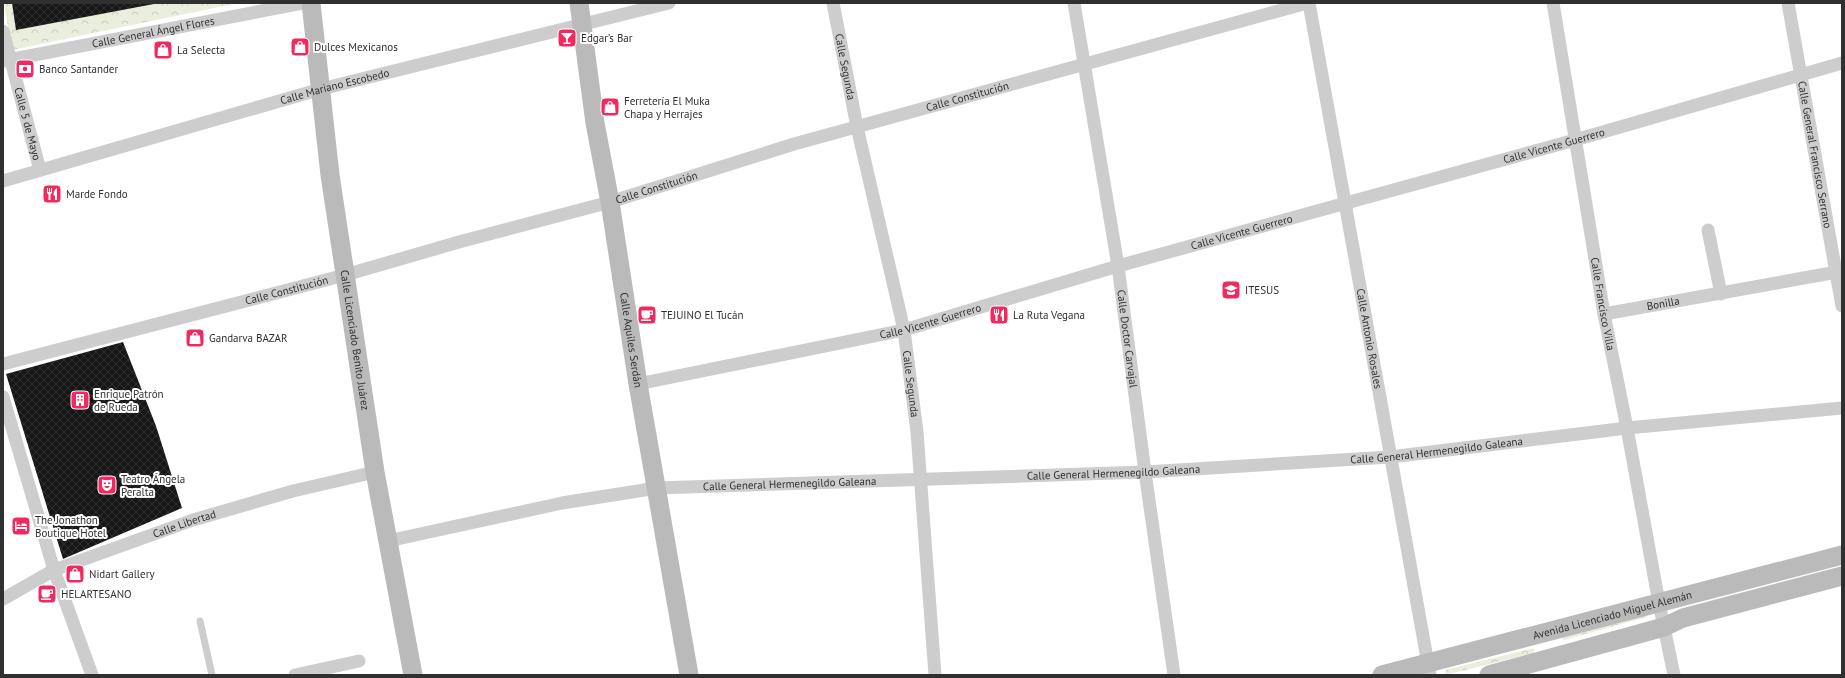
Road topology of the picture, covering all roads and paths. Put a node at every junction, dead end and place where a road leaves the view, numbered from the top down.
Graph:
1 (303, 3) edge
2 (311, 3) edge
3 (579, 3) edge
4 (669, 3) edge
5 (833, 3) edge
6 (1074, 3) edge
7 (1308, 3) edge
8 (1553, 3) edge
9 (1788, 3) edge
10 (582, 25) junction
11 (3, 31) edge
12 (6, 60) edge
13 (1842, 63) edge
14 (1084, 66) junction
15 (1800, 74) junction
16 (321, 89) junction
17 (857, 127) junction
18 (1575, 140) junction
19 (40, 170) junction
20 (3, 181) edge
21 (610, 202) junction
22 (1345, 202) junction
23 (1708, 230) dead end
24 (1118, 266) junction
25 (1837, 272) junction
26 (345, 275) junction
27 (1721, 294) junction
28 (1842, 306) edge
29 (1604, 314) junction
30 (904, 330) junction
31 (3, 364) edge
32 (638, 384) junction
33 (4, 402) edge
34 (1842, 408) edge
35 (1628, 428) junction
36 (1390, 457) junction
37 (375, 472) junction
38 (1145, 472) junction
39 (920, 479) junction
40 (657, 488) junction
41 (388, 541) junction
42 (1842, 555) edge
43 (54, 570) junction
44 (1842, 576) edge
45 (3, 599) edge
46 (1659, 603) junction
47 (200, 620) dead end
48 (1664, 628) junction
49 (1544, 634) junction
50 (1549, 659) junction
51 (358, 661) dead end
52 (1429, 669) edge
53 (92, 675) edge
54 (212, 675) edge
55 (295, 675) edge
56 (413, 675) edge
57 (689, 675) edge
58 (935, 675) edge
59 (1174, 675) edge
60 (1382, 675) edge
61 (1489, 675) edge
62 (1674, 675) edge

1 - 12 street, Calle General Ángel Flores
2 - 16 street, Calle Licenciado Benito Juárez
3 - 10 street, Calle Aquiles Serdán
4 - 10 street, Calle Mariano Escobedo
5 - 17 street, Calle Segunda
6 - 14 street, Calle Doctor Carvajal
7 - 14 street, Calle Constitución
7 - 22 street, Calle Antonio Rosales
8 - 18 street, Calle Francisco Villa
9 - 15 street, Calle General Francisco Serrano
10 - 16 street, Calle Mariano Escobedo
10 - 21 street, Calle Aquiles Serdán
11 - 12 street, Calle 5 de Mayo
12 - 19 street, Calle 5 de Mayo
13 - 15 street, Calle Vicente Guerrero
14 - 17 street, Calle Constitución
14 - 24 street, Calle Doctor Carvajal
15 - 18 street, Calle Vicente Guerrero
15 - 25 street, Calle General Francisco Serrano
16 - 19 street, Calle Mariano Escobedo
16 - 26 street, Calle Licenciado Benito Juárez
17 - 21 street, Calle Constitución
17 - 30 street, Calle Segunda
18 - 22 street, Calle Vicente Guerrero
18 - 29 street, Calle Francisco Villa
19 - 20 street, Calle Mariano Escobedo
21 - 26 street, Calle Constitución
21 - 32 street, Calle Aquiles Serdán
22 - 24 street, Calle Vicente Guerrero
22 - 36 street, Calle Antonio Rosales
23 - 27 street
24 - 30 street, Calle Vicente Guerrero
24 - 38 street, Calle Doctor Carvajal
25 - 27 street, Bonilla
25 - 28 street, Calle General Francisco Serrano
26 - 31 street, Calle Constitución
26 - 37 street, Calle Licenciado Benito Juárez
27 - 29 street, Bonilla
29 - 35 street, Calle Francisco Villa
30 - 32 street, Calle Vicente Guerrero
30 - 39 street, Calle Segunda
32 - 40 street, Calle Aquiles Serdán
33 - 43 street
34 - 35 street, Calle General Hermenegildo Galeana
35 - 36 street, Calle General Hermenegildo Galeana
35 - 46 street, Calle Francisco Villa
36 - 38 street, Calle General Hermenegildo Galeana
36 - 52 street, Calle Antonio Rosales
37 - 41 street, Calle Licenciado Benito Juárez
37 - 43 street, Calle Libertad
38 - 39 street, Calle General Hermenegildo Galeana
38 - 59 street, Calle Doctor Carvajal
39 - 40 street, Calle General Hermenegildo Galeana
39 - 58 street, Calle Segunda
40 - 41 street, Calle General Hermenegildo Galeana
40 - 57 street, Calle Aquiles Serdán
41 - 56 street, Calle Licenciado Benito Juárez
42 - 46 street, Avenida Licenciado Miguel Alemán
43 - 45 street, Calle Libertad
43 - 53 street
44 - 48 street, Avenida Licenciado Miguel Alemán
46 - 48 street, Calle Francisco Villa
46 - 49 street, Avenida Licenciado Miguel Alemán
47 - 54 lane
48 - 50 street, Avenida Licenciado Miguel Alemán
48 - 62 street, Calle Francisco Villa
49 - 50 street
49 - 52 street, Avenida Licenciado Miguel Alemán
50 - 61 street, Avenida Licenciado Miguel Alemán
51 - 55 street
52 - 60 street, Avenida Licenciado Miguel Alemán

